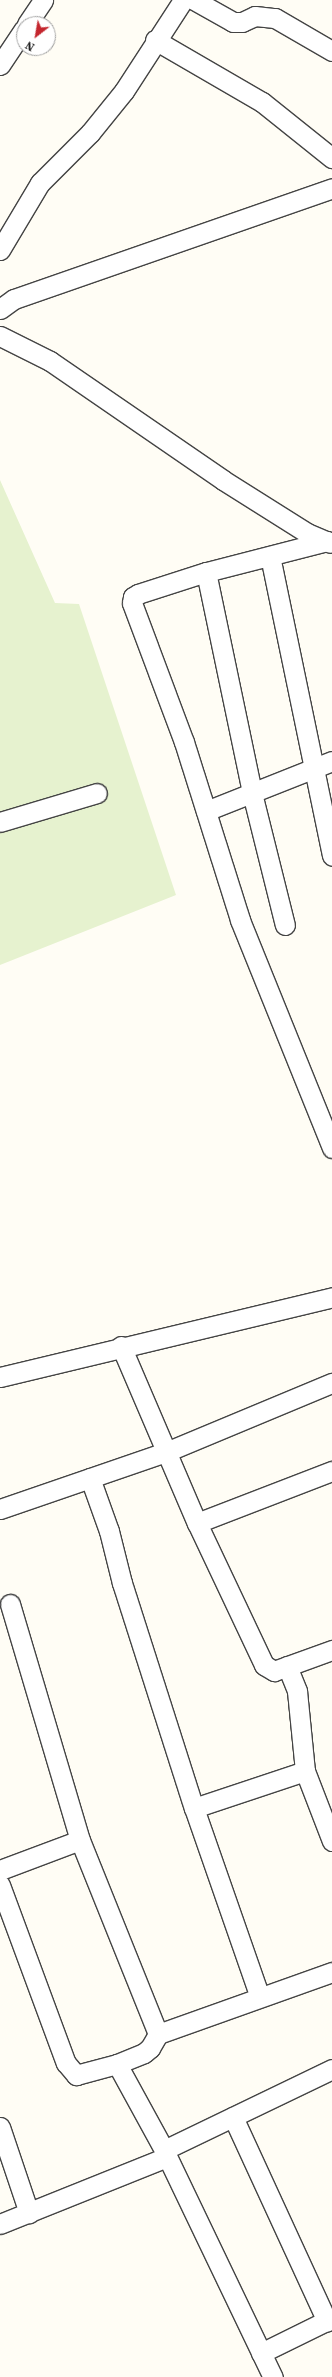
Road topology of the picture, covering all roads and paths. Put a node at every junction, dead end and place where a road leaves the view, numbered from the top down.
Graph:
1 (43, 0) edge
2 (183, 0) edge
3 (194, 0) edge
4 (32, 16) edge
5 (155, 40) junction
6 (16, 41) edge
7 (332, 51) edge
8 (0, 66) edge
9 (332, 158) edge
10 (332, 188) edge
11 (0, 250) edge
12 (5, 299) edge
13 (0, 336) edge
14 (329, 542) edge
15 (270, 556) junction
16 (206, 572) junction
17 (332, 761) edge
18 (314, 768) junction
19 (97, 793) dead end
20 (252, 793) junction
21 (206, 811) junction
22 (0, 822) edge
23 (332, 856) edge
24 (285, 925) dead end
25 (332, 1148) edge
26 (332, 1297) edge
27 (121, 1346) junction
28 (0, 1377) edge
29 (332, 1383) edge
30 (166, 1452) junction
31 (332, 1471) edge
32 (90, 1478) junction
33 (0, 1509) edge
34 (197, 1523) junction
35 (10, 1604) dead end
36 (332, 1650) edge
37 (287, 1666) junction
38 (305, 1771) junction
39 (194, 1808) junction
40 (80, 1840) junction
41 (332, 1841) edge
42 (0, 1870) edge
43 (0, 1885) edge
44 (332, 1972) edge
45 (260, 1997) junction
46 (158, 2034) junction
47 (117, 2064) junction
48 (332, 2069) edge
49 (233, 2117) junction
50 (0, 2127) edge
51 (166, 2153) junction
52 (29, 2213) junction
53 (0, 2224) edge
54 (329, 2320) edge
55 (261, 2353) junction
56 (273, 2377) edge

1 - 4 street
2 - 5 street
3 - 7 street
5 - 9 street
5 - 11 street
6 - 8 street
10 - 12 street
13 - 14 street
14 - 15 street
15 - 16 street
15 - 18 street
16 - 20 street
16 - 21 street
17 - 18 street
18 - 20 street
18 - 23 street
19 - 22 street
20 - 21 street
20 - 24 street
21 - 25 street
26 - 27 street
27 - 28 street
27 - 30 street
29 - 30 street
30 - 32 street
30 - 34 street
31 - 34 street
32 - 33 street
32 - 39 street
34 - 37 street
35 - 40 street
36 - 37 street
37 - 38 street
38 - 39 street
38 - 41 street
39 - 45 street
40 - 42 street
40 - 46 street
43 - 47 street
44 - 45 street
45 - 46 street
46 - 47 street
47 - 51 street
48 - 49 street
49 - 51 street
49 - 54 street
50 - 52 street
51 - 52 street
51 - 55 street
52 - 53 street
54 - 55 street
55 - 56 street

